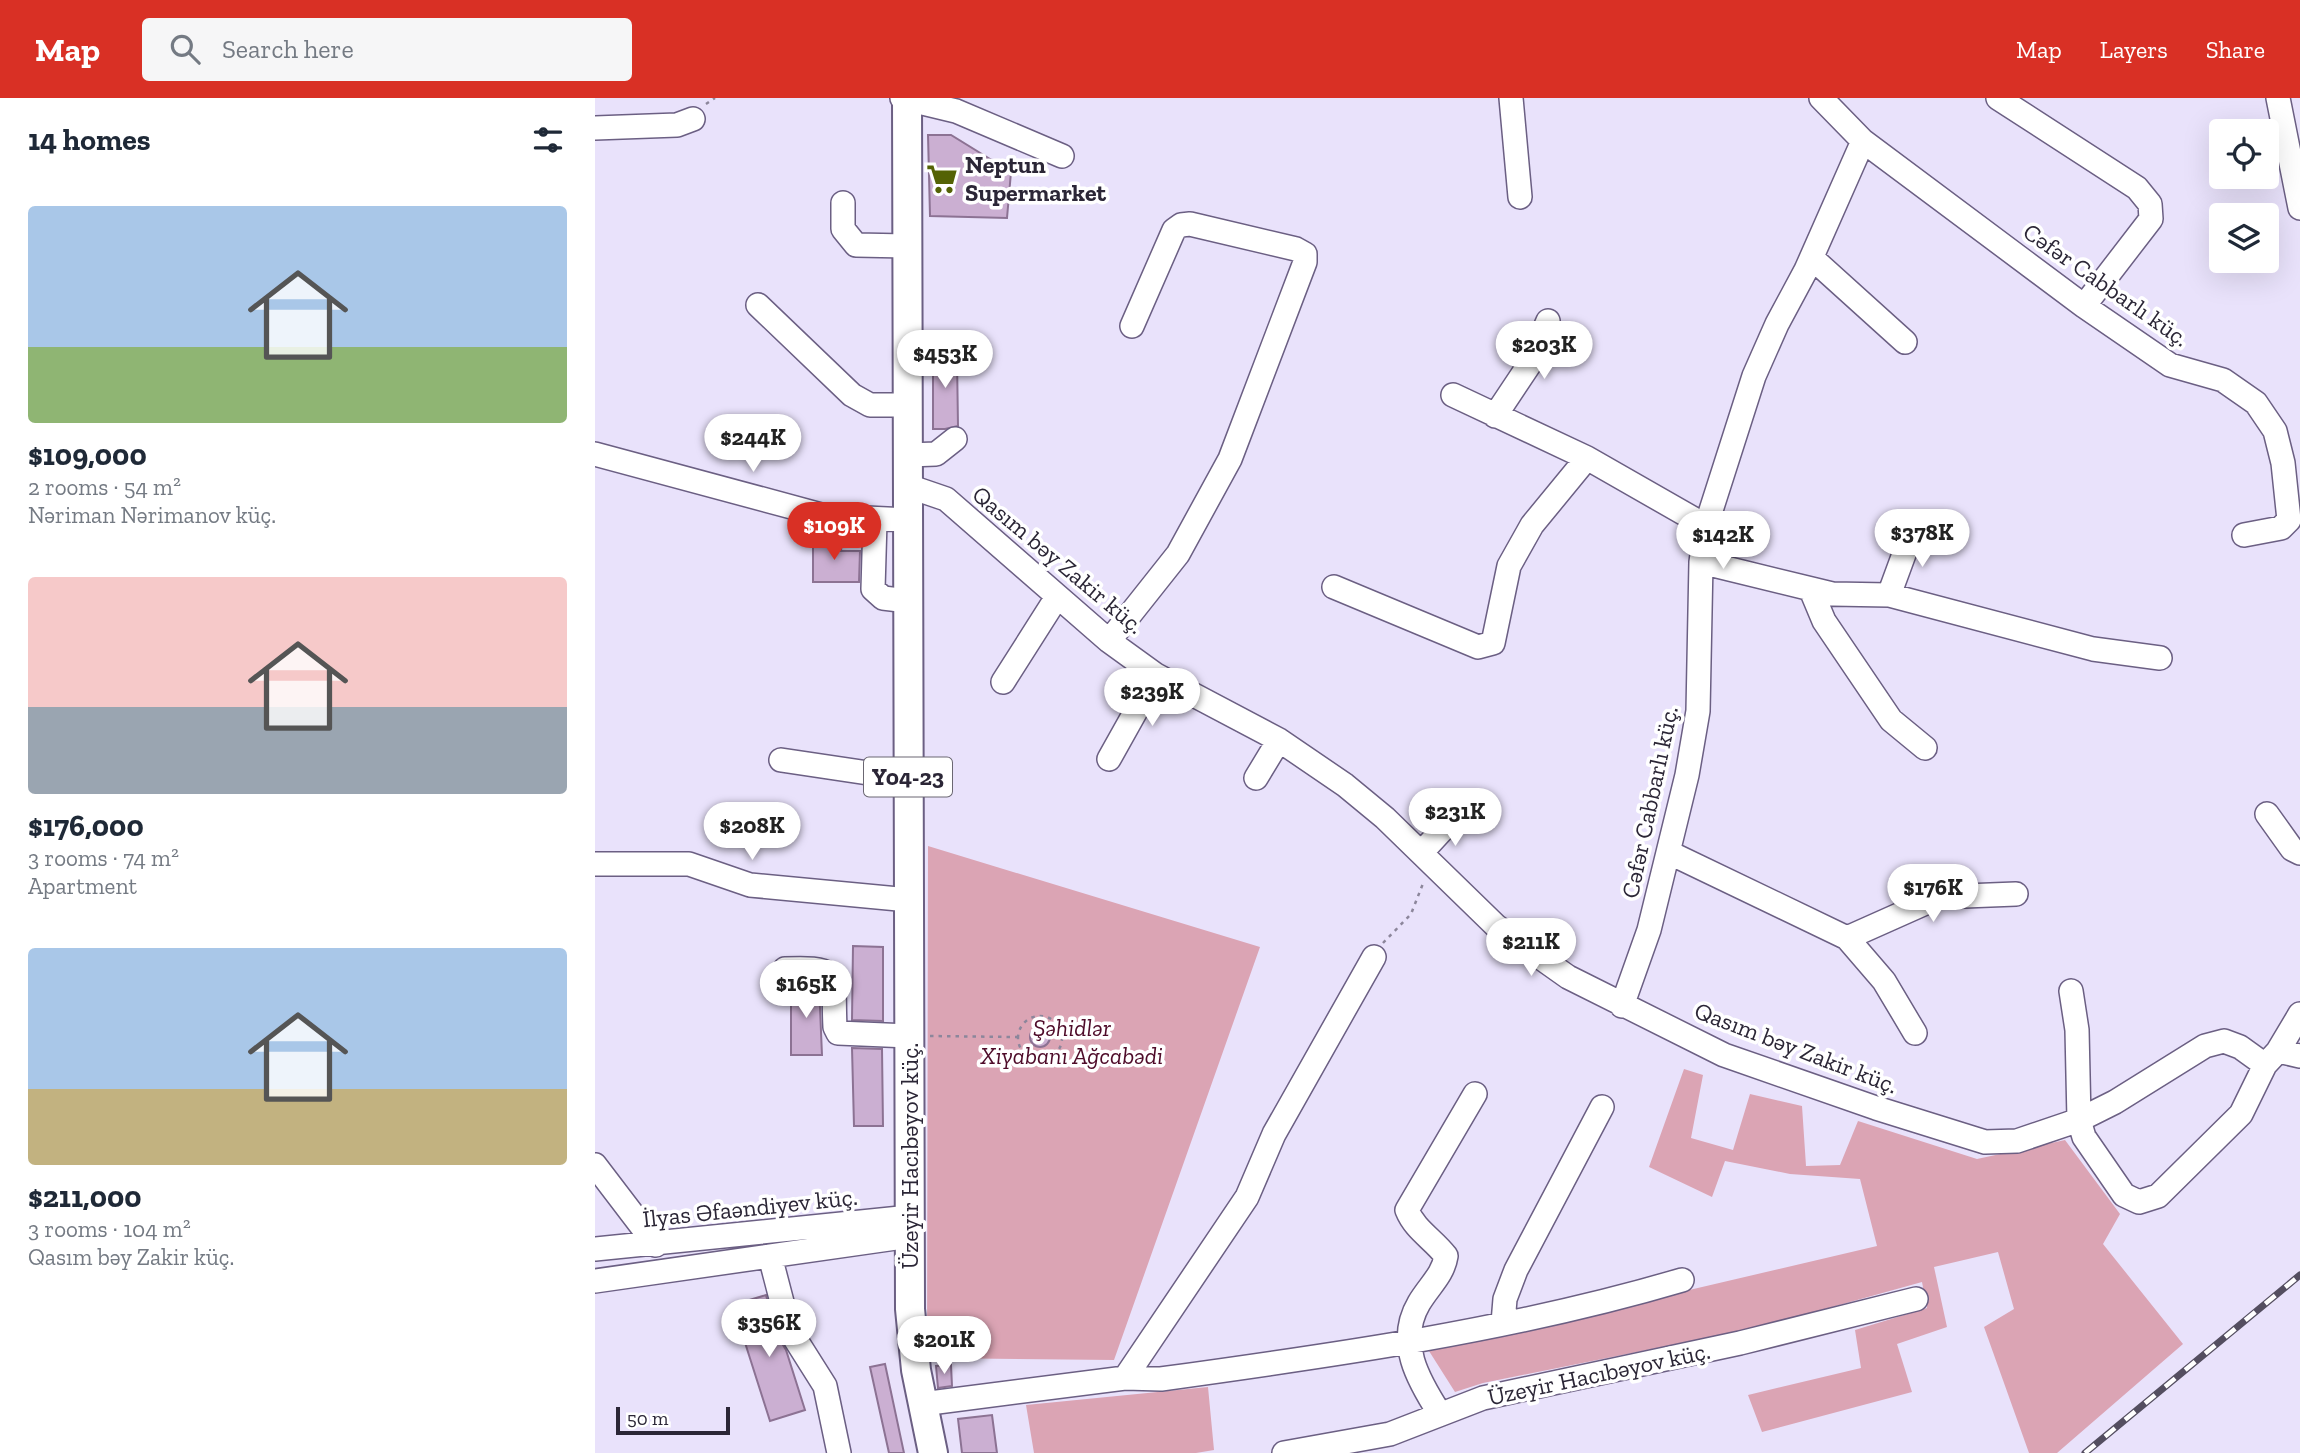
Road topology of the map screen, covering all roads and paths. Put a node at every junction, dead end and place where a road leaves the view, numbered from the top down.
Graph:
1 (905, 98) edge
2 (1511, 98) edge
3 (1821, 98) edge
4 (1997, 98) edge
5 (2278, 98) edge
6 (693, 119) dead end
7 (595, 128) edge
8 (1863, 141) junction
9 (1062, 156) dead end
10 (1520, 197) dead end
11 (843, 203) dead end
12 (2300, 208) edge
13 (907, 246) junction
14 (1812, 258) junction
15 (758, 305) dead end
16 (2084, 306) junction
17 (1548, 321) dead end
18 (1132, 326) dead end
19 (1905, 342) dead end
20 (1453, 396) dead end
21 (908, 405) junction
22 (1495, 416) junction
23 (955, 439) dead end
24 (595, 454) edge
25 (908, 455) junction
26 (1587, 458) junction
27 (908, 486) junction
28 (908, 520) junction
29 (876, 521) junction
30 (1706, 526) junction
31 (1914, 527) dead end
32 (2244, 535) dead end
33 (1701, 562) junction
34 (1334, 587) dead end
35 (1811, 590) junction
36 (1889, 595) junction
37 (1057, 597) junction
38 (908, 601) junction
39 (1109, 640) junction
40 (2160, 658) dead end
41 (1156, 675) junction
42 (1003, 682) dead end
43 (1279, 740) junction
44 (1925, 748) dead end
45 (1109, 759) dead end
46 (781, 760) dead end
47 (1256, 778) dead end
48 (908, 779) junction
49 (1457, 814) dead end
50 (2267, 814) dead end
51 (1670, 853) junction
52 (2300, 853) edge
53 (1429, 861) junction
54 (595, 864) edge
55 (2016, 894) dead end
56 (909, 900) junction
57 (1847, 938) junction
58 (1374, 957) joint
59 (785, 969) dead end
60 (2071, 990) dead end
61 (1622, 1006) junction
62 (2300, 1014) edge
63 (1915, 1033) dead end
64 (909, 1036) junction
65 (1017, 1037) junction
66 (2281, 1057) edge
67 (1475, 1094) dead end
68 (1602, 1107) dead end
69 (2079, 1120) junction
70 (595, 1164) edge
71 (910, 1227) junction
72 (656, 1245) junction
73 (595, 1250) edge
74 (770, 1256) junction
75 (1682, 1280) dead end
76 (595, 1281) edge
77 (1916, 1299) dead end
78 (1503, 1323) junction
79 (1407, 1341) junction
80 (1125, 1378) junction
81 (922, 1404) junction
82 (1440, 1415) junction
83 (839, 1453) edge
84 (933, 1453) edge
85 (1284, 1453) edge

1 - 9 street
1 - 13 main road, Üzeyir Hacıbəyov küç. / Y04-23
2 - 10 street
3 - 8 street, Cəfər Cabbarlı küç.
4 - 16 street
5 - 12 street
6 - 7 street
8 - 14 street, Cəfər Cabbarlı küç.
8 - 16 street, Cəfər Cabbarlı küç.
11 - 13 street
13 - 21 main road, Üzeyir Hacıbəyov küç. / Y04-23
14 - 19 street
14 - 30 street, Cəfər Cabbarlı küç.
15 - 21 street
16 - 32 street, Cəfər Cabbarlı küç.
17 - 22 street
18 - 39 street
20 - 22 street
21 - 25 main road, Üzeyir Hacıbəyov küç. / Y04-23
22 - 26 street
23 - 25 street
24 - 29 street
25 - 27 main road, Üzeyir Hacıbəyov küç. / Y04-23
26 - 30 street
26 - 34 street
27 - 28 main road, Üzeyir Hacıbəyov küç. / Y04-23
27 - 37 street, Qasım bəy Zakir küç.
28 - 29 street
28 - 38 main road, Üzeyir Hacıbəyov küç. / Y04-23
29 - 38 street
30 - 33 street, Cəfər Cabbarlı küç.
31 - 36 street
33 - 35 street
33 - 51 street, Cəfər Cabbarlı küç.
35 - 36 street
35 - 44 street
36 - 40 street
37 - 39 street, Qasım bəy Zakir küç.
37 - 42 street
38 - 48 main road, Üzeyir Hacıbəyov küç. / Y04-23
39 - 41 street, Qasım bəy Zakir küç.
41 - 43 street, Qasım bəy Zakir küç.
41 - 45 street
43 - 47 street
43 - 53 street, Qasım bəy Zakir küç.
46 - 48 street
48 - 56 main road, Üzeyir Hacıbəyov küç. / Y04-23
49 - 53 street
50 - 52 street
51 - 57 street
51 - 61 street, Cəfər Cabbarlı küç.
53 - 58 path
53 - 61 street, Qasım bəy Zakir küç.
54 - 56 street
55 - 57 street
56 - 64 main road, Üzeyir Hacıbəyov küç. / Y04-23
57 - 63 street
58 - 80 street
59 - 64 street
60 - 69 street
61 - 69 street, Qasım bəy Zakir küç.
62 - 66 street
64 - 65 path
64 - 71 main road, Üzeyir Hacıbəyov küç. / Y04-23
65 - 65 path
66 - 69 street, Qasım bəy Zakir küç.
66 - 69 street
67 - 79 street
68 - 78 street
70 - 72 street
71 - 72 street, İlyas Əfaəndiyev küç.
71 - 74 street
71 - 81 main road, Üzeyir Hacıbəyov küç. / Y04-23
72 - 73 street, İlyas Əfaəndiyev küç.
74 - 76 street
74 - 83 street
75 - 78 street
77 - 82 street, Üzeyir Hacıbəyov küç.
78 - 79 street
79 - 80 street
79 - 82 street
80 - 81 street
81 - 84 main road, Üzeyir Hacıbəyov küç. / Y04-23
82 - 85 street, Üzeyir Hacıbəyov küç.

